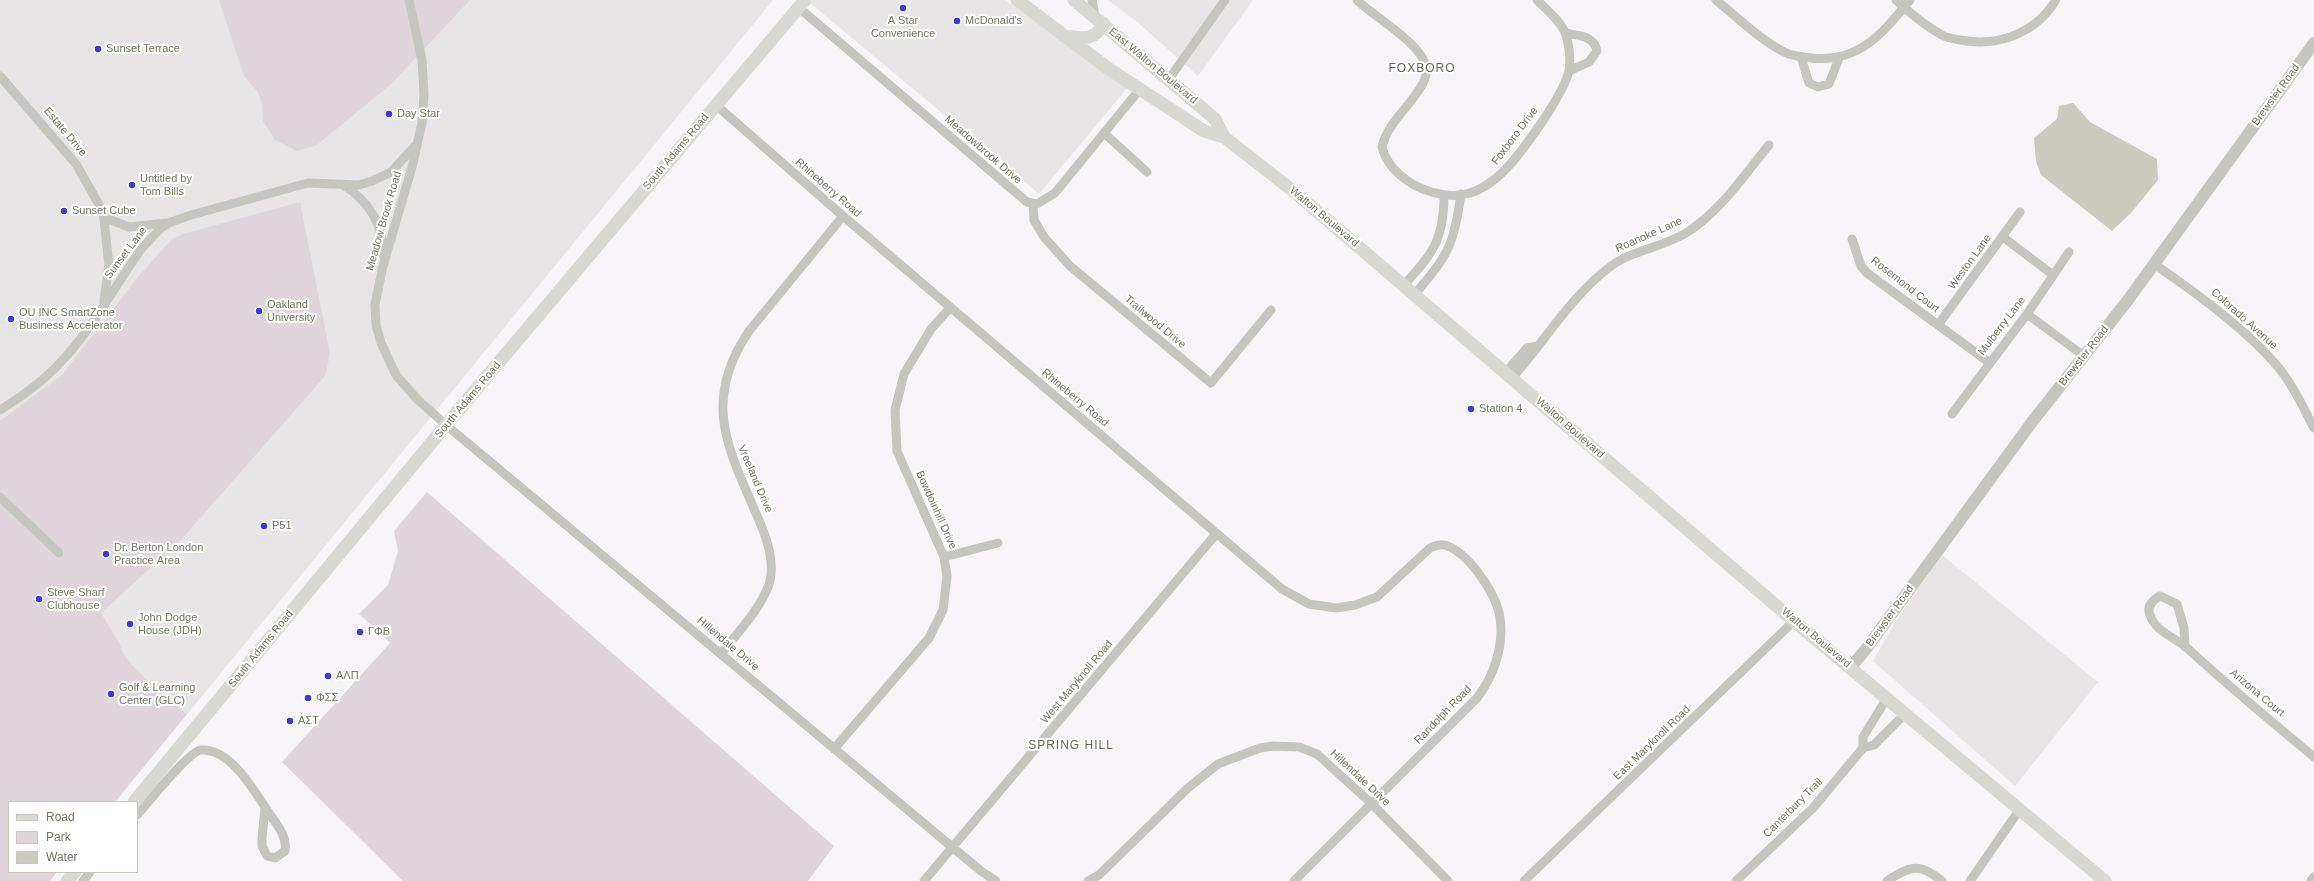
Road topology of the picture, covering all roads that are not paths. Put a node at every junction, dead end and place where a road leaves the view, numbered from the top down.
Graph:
1 (409, 0) edge
2 (1017, 0) edge
3 (1074, 0) edge
4 (1092, 0) edge
5 (1225, 0) edge
6 (1357, 0) edge
7 (1537, 0) edge
8 (1716, 0) edge
9 (1896, 0) edge
10 (2056, 0) edge
11 (801, 4) edge
12 (1907, 4) edge
13 (1099, 20) junction
14 (1565, 34) junction
15 (1062, 35) junction
16 (2314, 43) edge
17 (1801, 57) junction
18 (1839, 58) junction
19 (1569, 71) junction
20 (0, 76) edge
21 (1169, 79) junction
22 (1140, 89) junction
23 (1181, 90) junction
24 (1164, 104) junction
25 (716, 105) junction
26 (1104, 133) junction
27 (1224, 136) junction
28 (419, 140) junction
29 (1769, 145) dead end
30 (1146, 172) dead end
31 (342, 184) junction
32 (1461, 194) junction
33 (1444, 195) junction
34 (1033, 203) junction
35 (102, 210) junction
36 (2020, 212) dead end
37 (843, 216) junction
38 (171, 222) junction
39 (2003, 237) junction
40 (1852, 240) dead end
41 (2070, 252) dead end
42 (2154, 264) junction
43 (383, 266) junction
44 (2053, 275) junction
45 (1404, 285) junction
46 (1415, 294) junction
47 (950, 308) junction
48 (1271, 310) dead end
49 (98, 313) junction
50 (2027, 314) junction
51 (1938, 325) junction
52 (2084, 356) junction
53 (1990, 363) junction
54 (1509, 375) junction
55 (0, 410) edge
56 (1952, 414) dead end
57 (446, 425) junction
58 (2314, 428) edge
59 (0, 498) edge
60 (1216, 534) junction
61 (998, 543) dead end
62 (1437, 544) joint
63 (59, 553) dead end
64 (944, 557) junction
65 (1794, 621) junction
66 (2185, 647) junction
67 (721, 654) junction
68 (1851, 667) junction
69 (1888, 698) junction
70 (1906, 713) junction
71 (1863, 748) junction
72 (834, 749) junction
73 (2314, 757) edge
74 (135, 801) edge
75 (1372, 804) junction
76 (265, 808) junction
77 (2020, 809) junction
78 (138, 814) edge
79 (953, 847) junction
80 (74, 873) edge
81 (89, 873) edge
82 (2314, 877) edge
83 (67, 881) edge
84 (83, 881) edge
85 (924, 881) edge
86 (996, 881) edge
87 (1088, 881) edge
88 (1294, 881) edge
89 (1448, 881) edge
90 (1524, 881) edge
91 (1736, 881) edge
92 (1887, 881) edge
93 (1942, 881) edge
94 (1970, 881) edge
95 (2106, 881) edge
96 (2311, 881) edge

1 - 28 street, Meadow Brook Road
2 - 15 main road, Walton Boulevard
3 - 13 main road, East Walton Boulevard
4 - 13 street
5 - 21 street
6 - 33 street, Foxboro Drive
7 - 14 street, Foxboro Drive
8 - 17 street
9 - 12 street
10 - 12 street
11 - 25 main road, South Adams Road
11 - 34 street, Meadowbrook Drive
12 - 18 street
13 - 15 main road
13 - 21 main road, East Walton Boulevard
14 - 19 street, Foxboro Drive
14 - 19 street
15 - 22 main road, Walton Boulevard
16 - 42 street, Brewster Road
17 - 18 street
17 - 18 street
19 - 32 street, Foxboro Drive
20 - 35 street, Estate Drive
21 - 23 main road, East Walton Boulevard
22 - 24 main road, Walton Boulevard
22 - 26 street
23 - 24 main road
23 - 27 main road, East Walton Boulevard
24 - 27 main road, Walton Boulevard
25 - 37 street, Rhineberry Road
25 - 57 main road, South Adams Road
26 - 30 street
26 - 34 street
27 - 45 main road, Walton Boulevard
28 - 31 street, Sunset Lane
28 - 43 street, Meadow Brook Road
29 - 54 street, Roanoke Lane
31 - 38 street, Sunset Lane
31 - 43 street
32 - 33 street, Foxboro Drive
32 - 46 street
33 - 45 street
34 - 48 street, Trailwood Drive
35 - 38 street, Estate Drive
35 - 49 street, Estate Drive
36 - 39 street, Weston Lane
37 - 47 street, Rhineberry Road
37 - 67 street, Vreeland Drive
38 - 49 street, Sunset Lane
39 - 44 street
39 - 51 street, Weston Lane
40 - 51 street, Rosemond Court
41 - 44 street, Mulberry Lane
42 - 52 street, Brewster Road
42 - 58 street, Colorado Avenue
43 - 57 street, Meadow Brook Road
44 - 50 street, Mulberry Lane
45 - 46 main road, Walton Boulevard
46 - 54 main road, Walton Boulevard
47 - 60 street, Rhineberry Road
47 - 64 street, Bowdoinhill Drive
49 - 55 street, Sunset Lane
50 - 52 street
50 - 53 street, Mulberry Lane
51 - 53 street, Rosemond Court
52 - 68 street, Brewster Road
53 - 56 street, Mulberry Lane
54 - 65 main road, Walton Boulevard
57 - 67 street, Hillendale Drive
57 - 74 main road, South Adams Road
59 - 63 street
60 - 62 street, Rhineberry Road
60 - 79 street, West Maryknoll Road
61 - 64 street
62 - 75 street, Randolph Road
64 - 72 street, Bowdoinhill Drive
65 - 68 main road, Walton Boulevard
65 - 90 street, East Maryknoll Road
66 - 66 street, Arizona Court
66 - 73 street, Arizona Court
67 - 72 street, Hillendale Drive
68 - 69 main road, Walton Boulevard
69 - 70 main road, Walton Boulevard
69 - 71 street, Canterbury Trail
70 - 71 street, Canterbury Trail
70 - 77 main road, Walton Boulevard
71 - 91 street, Canterbury Trail
72 - 79 street, Hillendale Drive
75 - 87 street, Hillendale Drive
75 - 88 street, Randolph Road
75 - 89 street, Hillendale Drive
76 - 76 street
76 - 78 street
77 - 94 street
77 - 95 main road, Walton Boulevard
79 - 85 street, West Maryknoll Road
79 - 86 street, Hillendale Drive
80 - 83 main road
81 - 84 street
82 - 96 street
92 - 93 street

